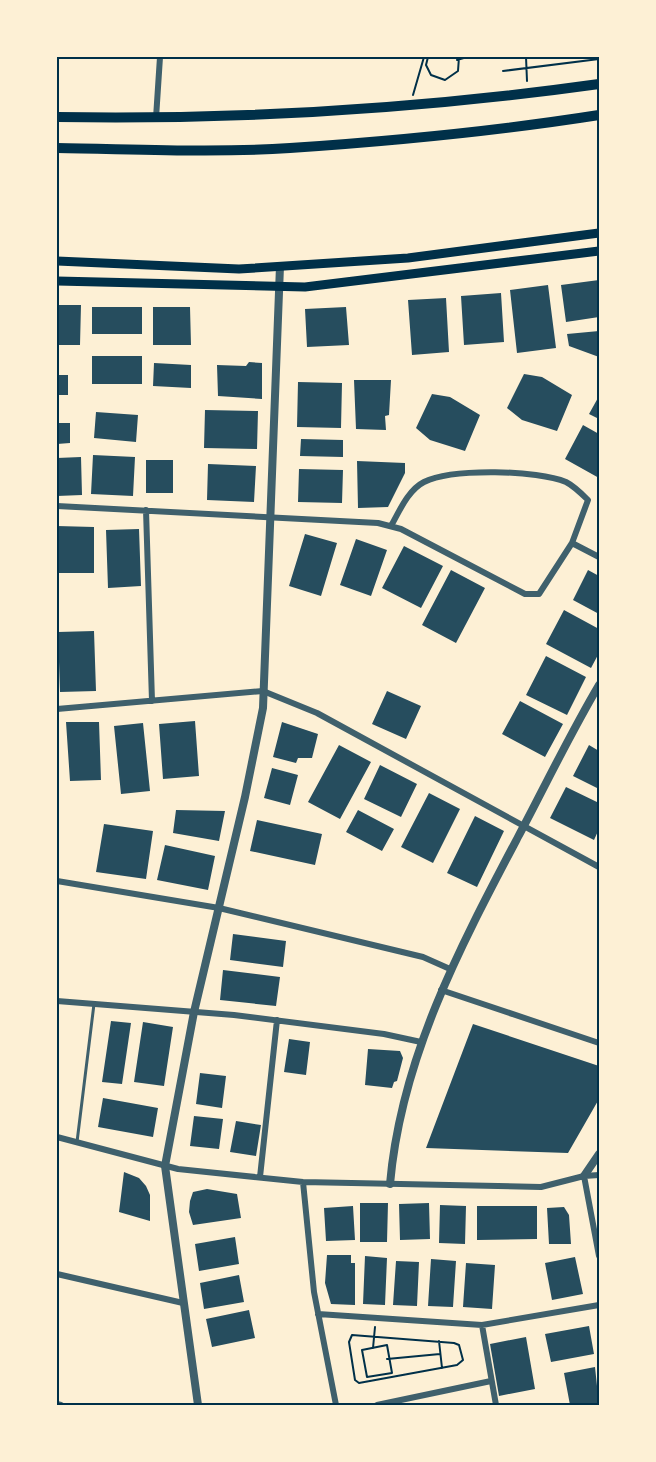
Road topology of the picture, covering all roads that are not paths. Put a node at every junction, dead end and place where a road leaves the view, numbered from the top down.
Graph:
1 (160, 57) edge
2 (599, 84) edge
3 (599, 115) edge
4 (57, 117) edge
5 (156, 118) junction
6 (57, 148) edge
7 (599, 232) edge
8 (599, 251) edge
9 (57, 261) edge
10 (280, 266) junction
11 (57, 281) edge
12 (281, 287) junction
13 (57, 506) edge
14 (146, 510) junction
15 (269, 516) junction
16 (391, 526) junction
17 (572, 543) junction
18 (599, 557) edge
19 (599, 685) edge
20 (263, 691) junction
21 (152, 701) junction
22 (57, 709) edge
23 (524, 826) junction
24 (599, 867) edge
25 (57, 881) edge
26 (219, 908) junction
27 (450, 969) junction
28 (441, 990) junction
29 (57, 1001) edge
30 (94, 1004) junction
31 (194, 1012) junction
32 (277, 1020) junction
33 (421, 1041) junction
34 (599, 1042) edge
35 (57, 1137) edge
36 (77, 1142) junction
37 (599, 1154) edge
38 (165, 1166) junction
39 (599, 1175) edge
40 (584, 1176) junction
41 (260, 1177) junction
42 (303, 1182) junction
43 (390, 1184) junction
44 (599, 1256) edge
45 (57, 1274) edge
46 (183, 1303) junction
47 (599, 1305) edge
48 (318, 1314) junction
49 (482, 1325) junction
50 (491, 1381) junction
51 (198, 1405) edge
52 (336, 1405) edge
53 (377, 1405) edge
54 (496, 1405) edge

1 - 5 street
2 - 5 highway
3 - 6 highway
4 - 5 highway
7 - 10 main road
8 - 12 main road
9 - 10 main road
10 - 12 street
11 - 12 main road
12 - 15 street
13 - 14 street
14 - 15 street
14 - 21 street
15 - 16 street
15 - 20 street
16 - 17 street
16 - 17 street
17 - 18 street
19 - 23 street
20 - 21 street
20 - 23 street
20 - 26 street
21 - 22 street
23 - 24 street
23 - 27 street
25 - 26 street
26 - 27 street
26 - 31 street
27 - 28 street
28 - 33 street
28 - 34 street
29 - 30 street
30 - 31 street
30 - 36 lane
31 - 32 street
31 - 38 street
32 - 33 street
32 - 41 street
33 - 43 street
35 - 36 street
36 - 38 street
37 - 40 street
38 - 41 street
38 - 46 street
39 - 40 street
40 - 43 street
40 - 44 street
41 - 42 street
42 - 43 street
42 - 48 street
45 - 46 street
46 - 51 street
47 - 49 street
48 - 49 street
48 - 52 street
49 - 50 street
50 - 53 street
50 - 54 street

